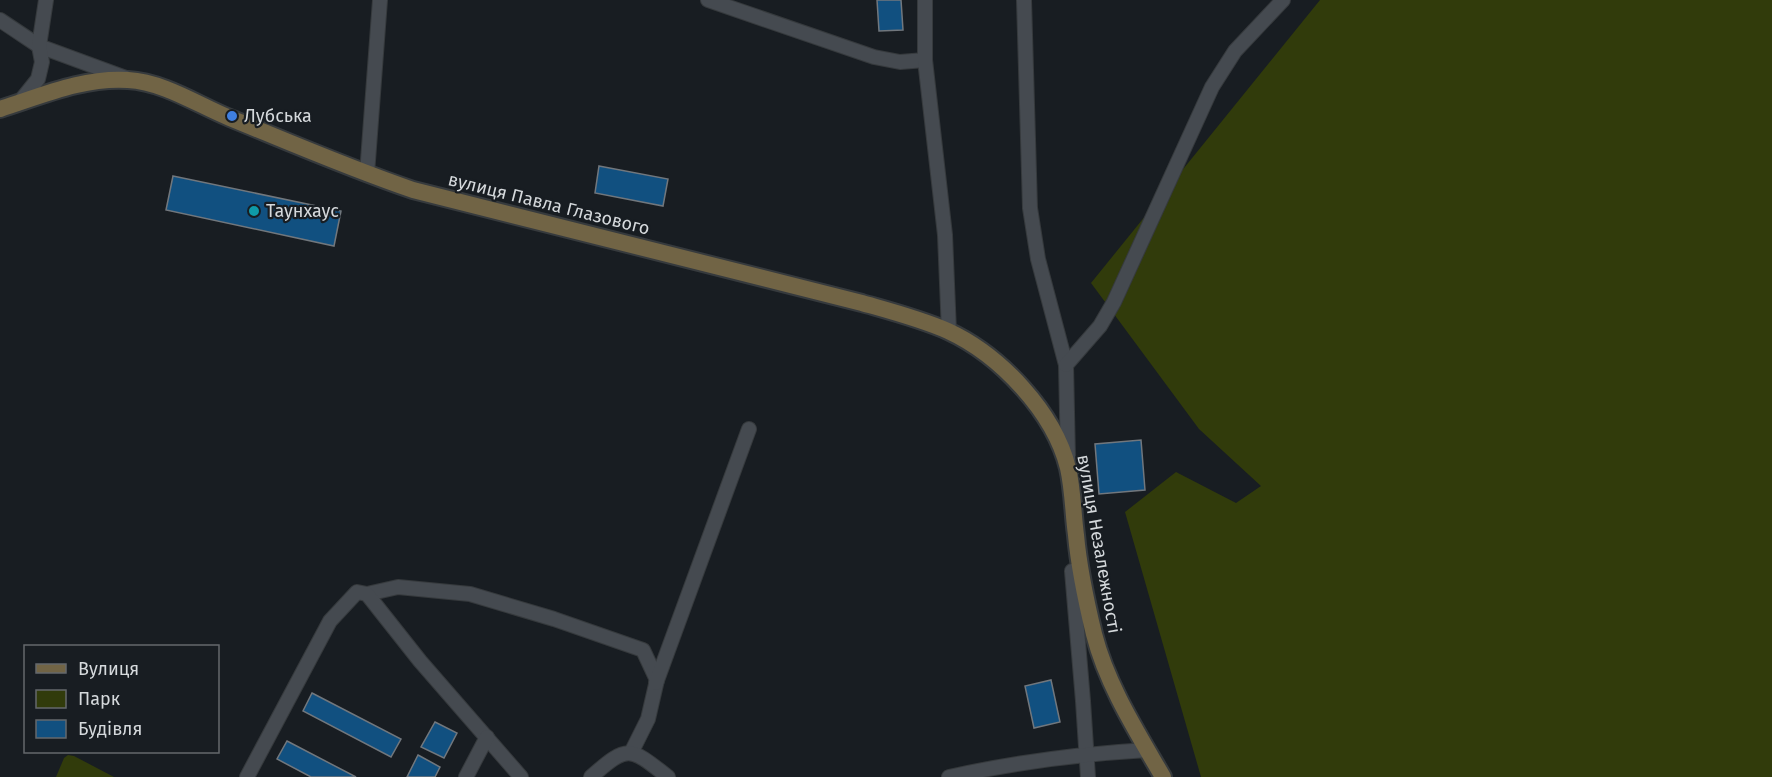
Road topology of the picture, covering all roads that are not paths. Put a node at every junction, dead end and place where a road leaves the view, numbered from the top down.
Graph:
1 (46, 0) edge
2 (380, 0) edge
3 (708, 0) edge
4 (925, 0) edge
5 (1024, 0) edge
6 (1283, 0) edge
7 (0, 20) edge
8 (39, 46) junction
9 (925, 60) junction
10 (131, 80) junction
11 (18, 104) junction
12 (0, 109) edge
13 (367, 174) junction
14 (949, 332) junction
15 (1066, 365) junction
16 (749, 429) dead end
17 (1060, 446) joint
18 (1068, 467) junction
19 (1072, 571) dead end
20 (367, 594) junction
21 (656, 683) junction
22 (487, 737) junction
23 (1148, 750) junction
24 (631, 753) junction
25 (1086, 754) junction
26 (248, 777) edge
27 (466, 777) edge
28 (521, 777) edge
29 (591, 777) edge
30 (668, 777) edge
31 (949, 777) edge
32 (1088, 777) edge
33 (1163, 777) edge

1 - 8 street
2 - 13 street
3 - 9 street
4 - 9 street
5 - 15 street
6 - 15 street
7 - 8 street, вулиця Павла Глазового
8 - 10 street, вулиця Павла Глазового
8 - 11 street
9 - 14 street
10 - 11 main road
10 - 13 main road, вулиця Павла Глазового
11 - 12 main road
13 - 14 main road, вулиця Павла Глазового
14 - 17 main road, вулиця Павла Глазового
15 - 18 street
16 - 21 street
17 - 18 main road, вулиця Незалежності
18 - 23 main road, вулиця Незалежності
19 - 25 street
20 - 21 street
20 - 22 street
20 - 26 street
21 - 24 street
22 - 27 street
22 - 28 street
23 - 25 street
23 - 33 main road, вулиця Незалежності
24 - 29 street
24 - 30 street
25 - 31 street
25 - 32 street

